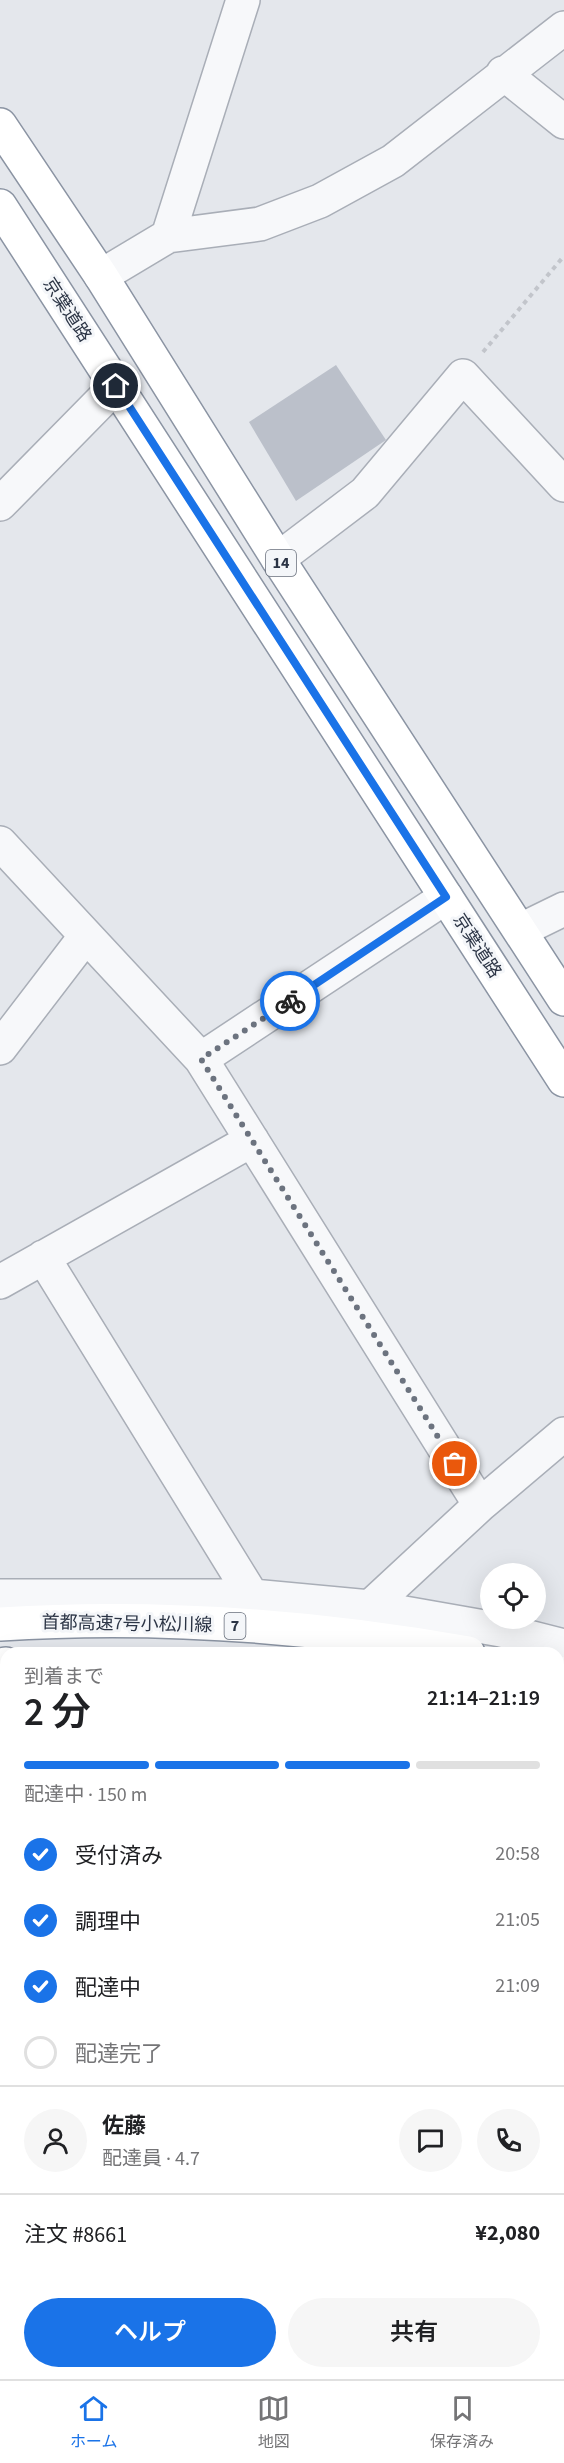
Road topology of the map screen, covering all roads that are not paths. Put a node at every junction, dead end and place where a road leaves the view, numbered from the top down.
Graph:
1 (243, 0) edge
2 (564, 28) edge
3 (503, 73) junction
4 (564, 122) edge
5 (0, 125) edge
6 (0, 206) edge
7 (168, 236) junction
8 (100, 276) junction
9 (116, 386) junction
10 (564, 485) edge
11 (0, 504) edge
12 (278, 560) junction
13 (0, 843) edge
14 (446, 897) junction
15 (564, 909) edge
16 (521, 930) junction
17 (85, 938) junction
18 (564, 999) edge
19 (0, 1048) edge
20 (201, 1059) junction
21 (564, 1080) edge
22 (252, 1140) junction
23 (43, 1257) junction
24 (0, 1281) edge
25 (564, 1434) edge
26 (480, 1505) junction
27 (252, 1596) junction
28 (2, 1600) edge
29 (370, 1607) junction
30 (564, 1646) edge
31 (433, 1647) edge

1 - 7 street
2 - 3 street
3 - 4 street
3 - 7 street
5 - 8 highway, 14
6 - 9 highway, 京葉道路 / 14
7 - 8 street
8 - 12 highway, 14
9 - 11 street
9 - 14 highway, 京葉道路 / 14
10 - 12 street
12 - 16 highway, 14
13 - 17 street
14 - 20 street
14 - 21 highway, 京葉道路 / 14
15 - 16 street
16 - 18 highway, 14
17 - 19 street
17 - 20 street
20 - 22 street
22 - 23 street
22 - 26 street
23 - 24 street
23 - 27 street
25 - 26 street
26 - 29 street
27 - 28 street
27 - 29 street
28 - 31 highway, 首都高速7号小松川線 / 7
29 - 30 street

